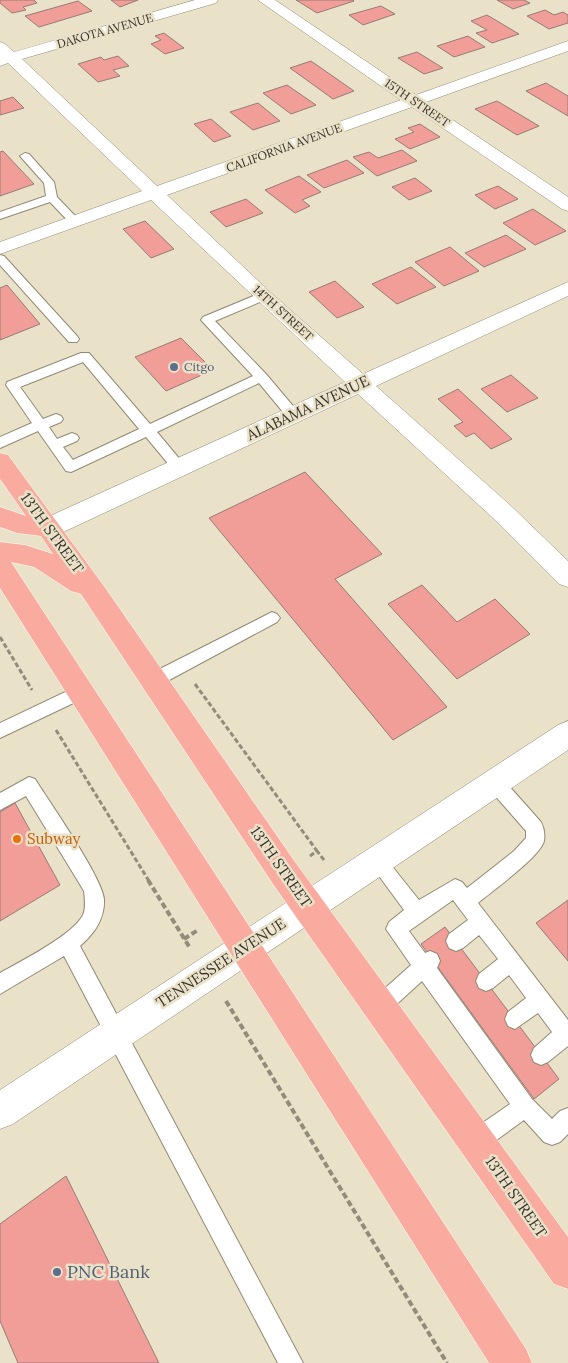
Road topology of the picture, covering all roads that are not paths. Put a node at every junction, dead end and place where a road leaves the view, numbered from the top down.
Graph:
1 (211, 0) edge
2 (266, 0) edge
3 (568, 46) edge
4 (4, 55) edge
5 (415, 101) junction
6 (25, 156) dead end
7 (154, 194) junction
8 (52, 198) junction
9 (568, 205) edge
10 (0, 216) edge
11 (75, 222) junction
12 (0, 248) edge
13 (0, 258) edge
14 (568, 288) edge
15 (264, 296) junction
16 (72, 339) dead end
17 (261, 377) junction
18 (103, 378) junction
19 (90, 383) dead end
20 (361, 384) junction
21 (44, 402) dead end
22 (28, 408) junction
23 (134, 414) junction
24 (293, 415) junction
25 (56, 419) dead end
26 (120, 419) dead end
27 (40, 426) junction
28 (149, 431) junction
29 (72, 438) dead end
30 (0, 443) edge
31 (55, 445) junction
32 (0, 461) edge
33 (180, 468) junction
34 (0, 516) edge
35 (48, 528) junction
36 (0, 552) edge
37 (0, 567) edge
38 (568, 577) edge
39 (97, 596) junction
40 (272, 618) dead end
41 (154, 680) junction
42 (80, 692) junction
43 (0, 731) edge
44 (568, 734) edge
45 (495, 783) junction
46 (0, 802) edge
47 (377, 861) junction
48 (465, 901) junction
49 (308, 906) junction
50 (417, 912) junction
51 (481, 921) junction
52 (456, 941) dead end
53 (68, 943) junction
54 (244, 946) junction
55 (511, 961) junction
56 (428, 963) junction
57 (486, 982) dead end
58 (0, 984) edge
59 (541, 999) junction
60 (380, 1006) junction
61 (515, 1020) dead end
62 (115, 1032) junction
63 (567, 1034) edge
64 (541, 1055) dead end
65 (525, 1106) junction
66 (0, 1110) edge
67 (568, 1119) edge
68 (476, 1141) junction
69 (568, 1270) edge
70 (291, 1363) edge
71 (512, 1363) edge

1 - 4 street, DAKOTA AVENUE
2 - 5 street, 15TH STREET
3 - 5 street, CALIFORNIA AVENUE
4 - 7 street, 14TH STREET
5 - 7 street, CALIFORNIA AVENUE
5 - 9 street, 15TH STREET
6 - 8 lane
7 - 11 street, CALIFORNIA AVENUE
7 - 15 street, 14TH STREET
8 - 10 lane
8 - 11 lane
11 - 12 street, CALIFORNIA AVENUE
13 - 16 lane
14 - 20 street, ALABAMA AVENUE
15 - 17 lane
15 - 20 street, 14TH STREET
17 - 24 lane
17 - 28 lane
18 - 19 lane
18 - 22 lane
18 - 23 lane
20 - 24 street, ALABAMA AVENUE
20 - 38 street, 14TH STREET
21 - 22 lane
22 - 27 lane
23 - 26 lane
23 - 28 lane
24 - 33 street, ALABAMA AVENUE
25 - 27 lane
27 - 30 lane
27 - 31 lane
28 - 31 lane
28 - 33 lane
29 - 31 lane
32 - 35 highway, 13TH STREET
33 - 35 street, ALABAMA AVENUE
34 - 35 highway
35 - 39 highway, 13TH STREET
36 - 39 highway
37 - 42 highway
39 - 41 highway, 13TH STREET
40 - 41 lane
41 - 49 highway, 13TH STREET
42 - 43 lane
42 - 54 highway
44 - 45 street, TENNESSEE AVENUE
45 - 47 street, TENNESSEE AVENUE
45 - 48 lane
46 - 53 lane
47 - 49 street, TENNESSEE AVENUE
47 - 50 lane
48 - 50 lane
48 - 51 lane
49 - 54 street, TENNESSEE AVENUE
49 - 60 highway, 13TH STREET
50 - 56 lane
51 - 52 lane
51 - 55 lane
53 - 58 lane
53 - 62 lane
54 - 62 street, TENNESSEE AVENUE
54 - 71 highway
55 - 57 lane
55 - 59 lane
56 - 60 lane
56 - 65 lane
59 - 61 lane
59 - 63 lane
60 - 68 highway, 13TH STREET
62 - 66 street, TENNESSEE AVENUE
62 - 70 lane
63 - 64 lane
65 - 67 lane
65 - 68 lane
68 - 69 highway, 13TH STREET

